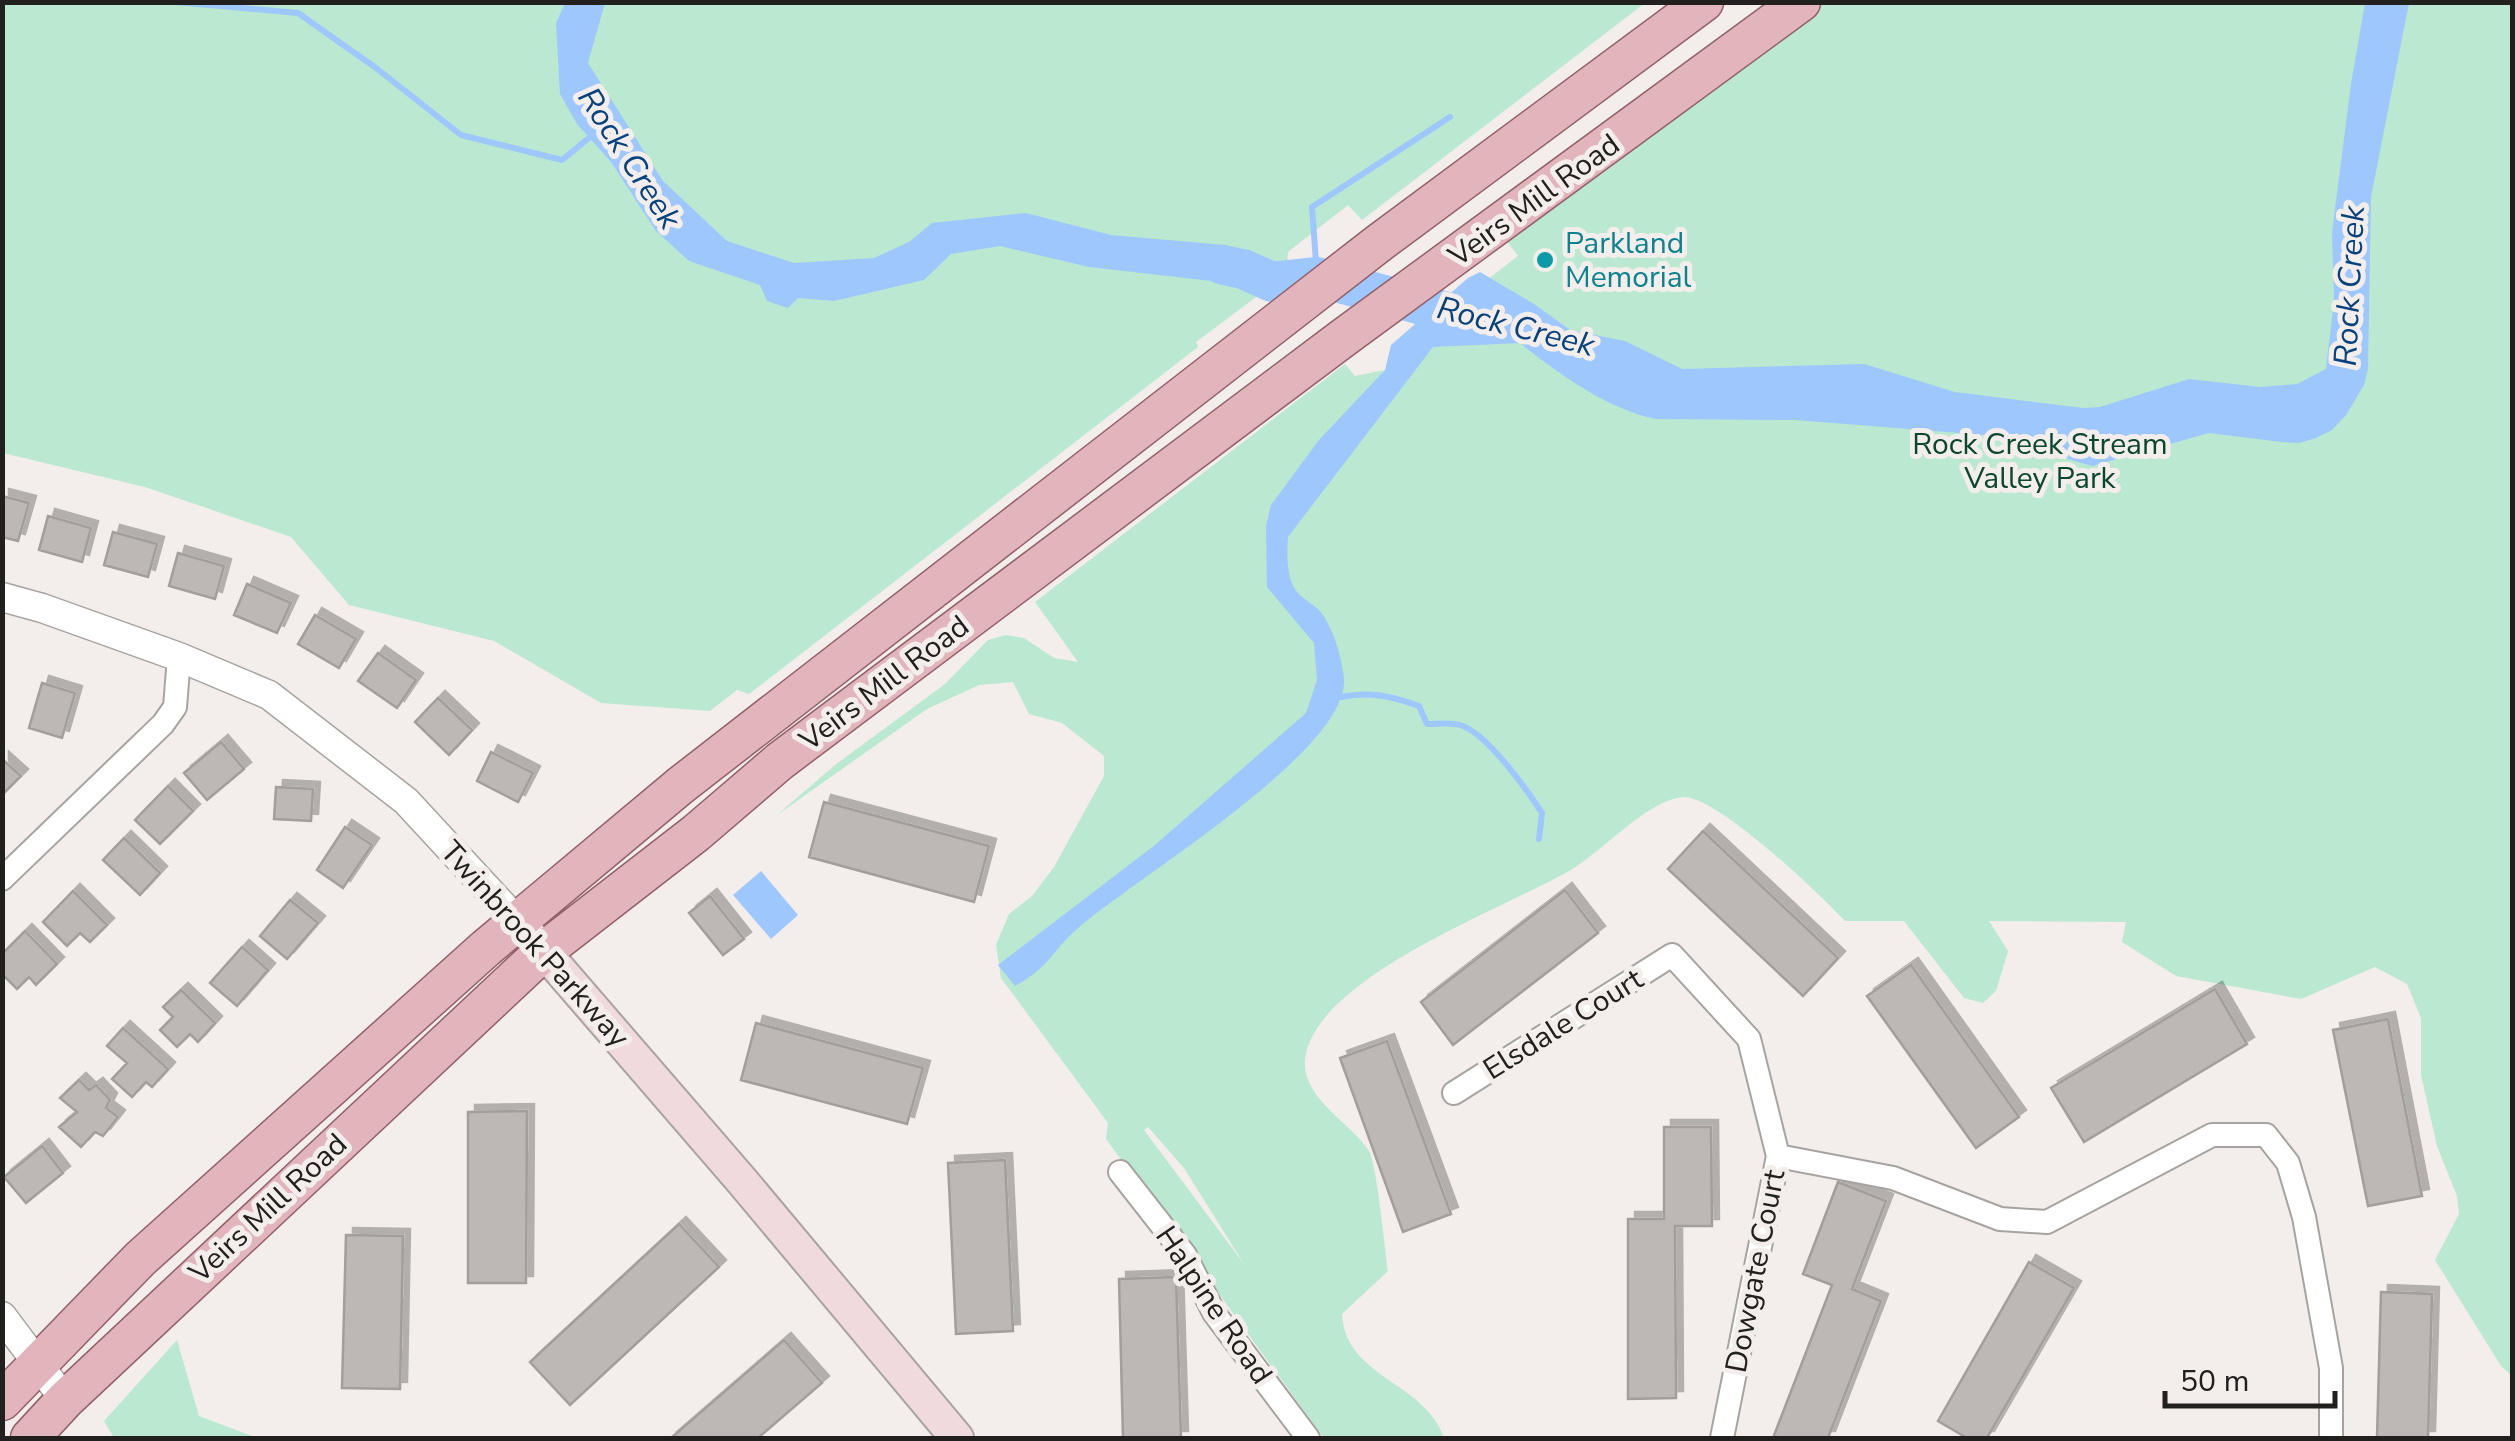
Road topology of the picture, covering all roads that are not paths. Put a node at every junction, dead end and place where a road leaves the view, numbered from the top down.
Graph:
1 (1704, 2) edge
2 (1801, 2) edge
3 (2, 597) edge
4 (179, 657) junction
5 (2, 879) edge
6 (518, 922) junction
7 (544, 951) junction
8 (1672, 955) joint
9 (1454, 1093) dead end
10 (1778, 1156) junction
11 (1120, 1172) dead end
12 (2, 1316) edge
13 (39, 1364) junction
14 (65, 1400) junction
15 (2, 1402) edge
16 (30, 1438) edge
17 (957, 1438) edge
18 (1308, 1438) edge
19 (1722, 1438) edge
20 (2331, 1438) edge

1 - 6 main road, Veirs Mill Road
2 - 7 main road, Veirs Mill Road
3 - 4 street, Twinbrook Parkway
4 - 5 street
4 - 6 street, Twinbrook Parkway
6 - 7 main road, Twinbrook Parkway
6 - 13 main road, Veirs Mill Road
7 - 14 main road, Veirs Mill Road
7 - 17 main road, Twinbrook Parkway
8 - 9 street, Elsdale Court
8 - 10 street, Dowgate Court
10 - 19 street, Dowgate Court
10 - 20 street
11 - 18 street, Halpine Road
12 - 13 street
13 - 14 street
13 - 15 main road, Veirs Mill Road
14 - 16 main road, Veirs Mill Road

